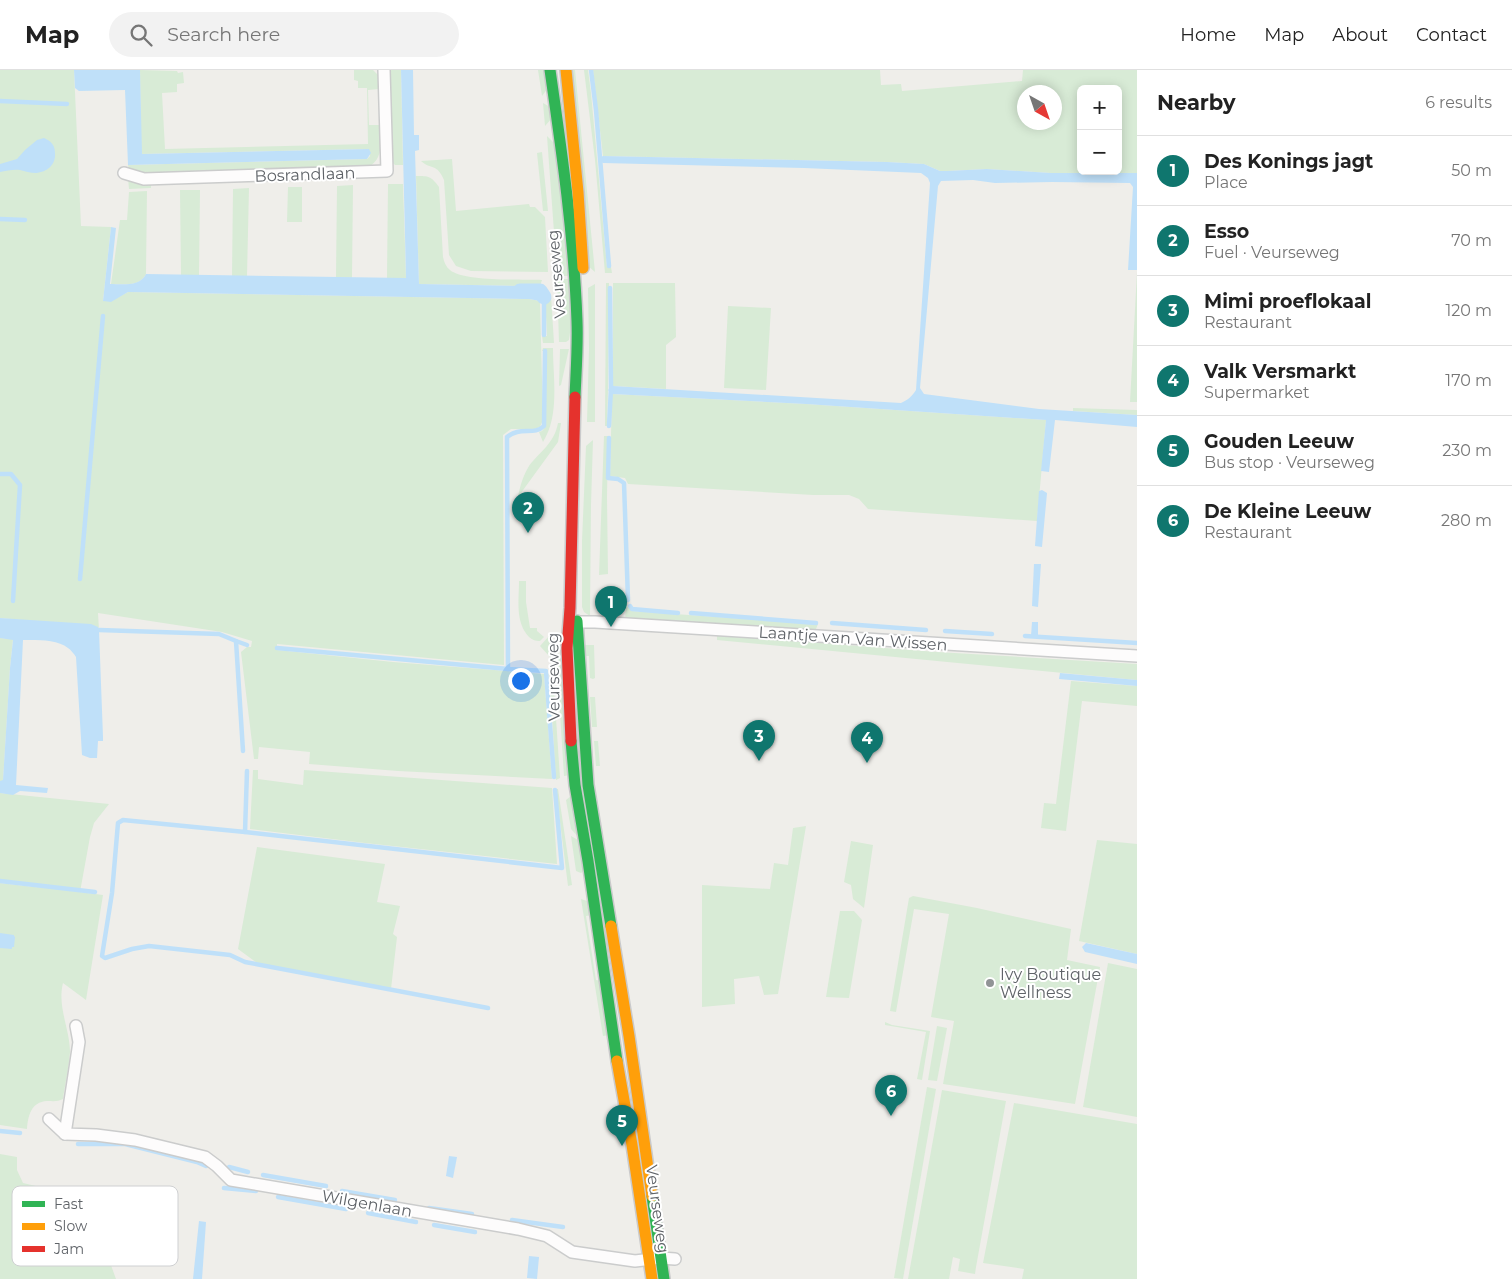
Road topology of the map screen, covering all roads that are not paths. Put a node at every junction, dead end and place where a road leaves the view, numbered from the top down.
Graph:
1 (384, 70) edge
2 (550, 70) edge
3 (566, 70) edge
4 (124, 173) dead end
5 (573, 622) junction
6 (573, 648) junction
7 (1137, 656) edge
8 (76, 1026) dead end
9 (49, 1119) dead end
10 (65, 1134) junction
11 (655, 1259) junction
12 (675, 1259) dead end
13 (652, 1279) edge
14 (664, 1279) edge

1 - 4 street, Bosrandlaan
2 - 5 main road, Veurseweg
3 - 5 main road, Veurseweg
5 - 6 main road, Veurseweg
5 - 7 street, Laantje van Van Wissen
6 - 11 main road, Veurseweg
6 - 11 main road, Veurseweg
8 - 10 street
9 - 10 street
10 - 11 street, Wilgenlaan
11 - 12 street, Wilgenlaan
11 - 13 main road, Veurseweg
11 - 14 main road, Veurseweg

